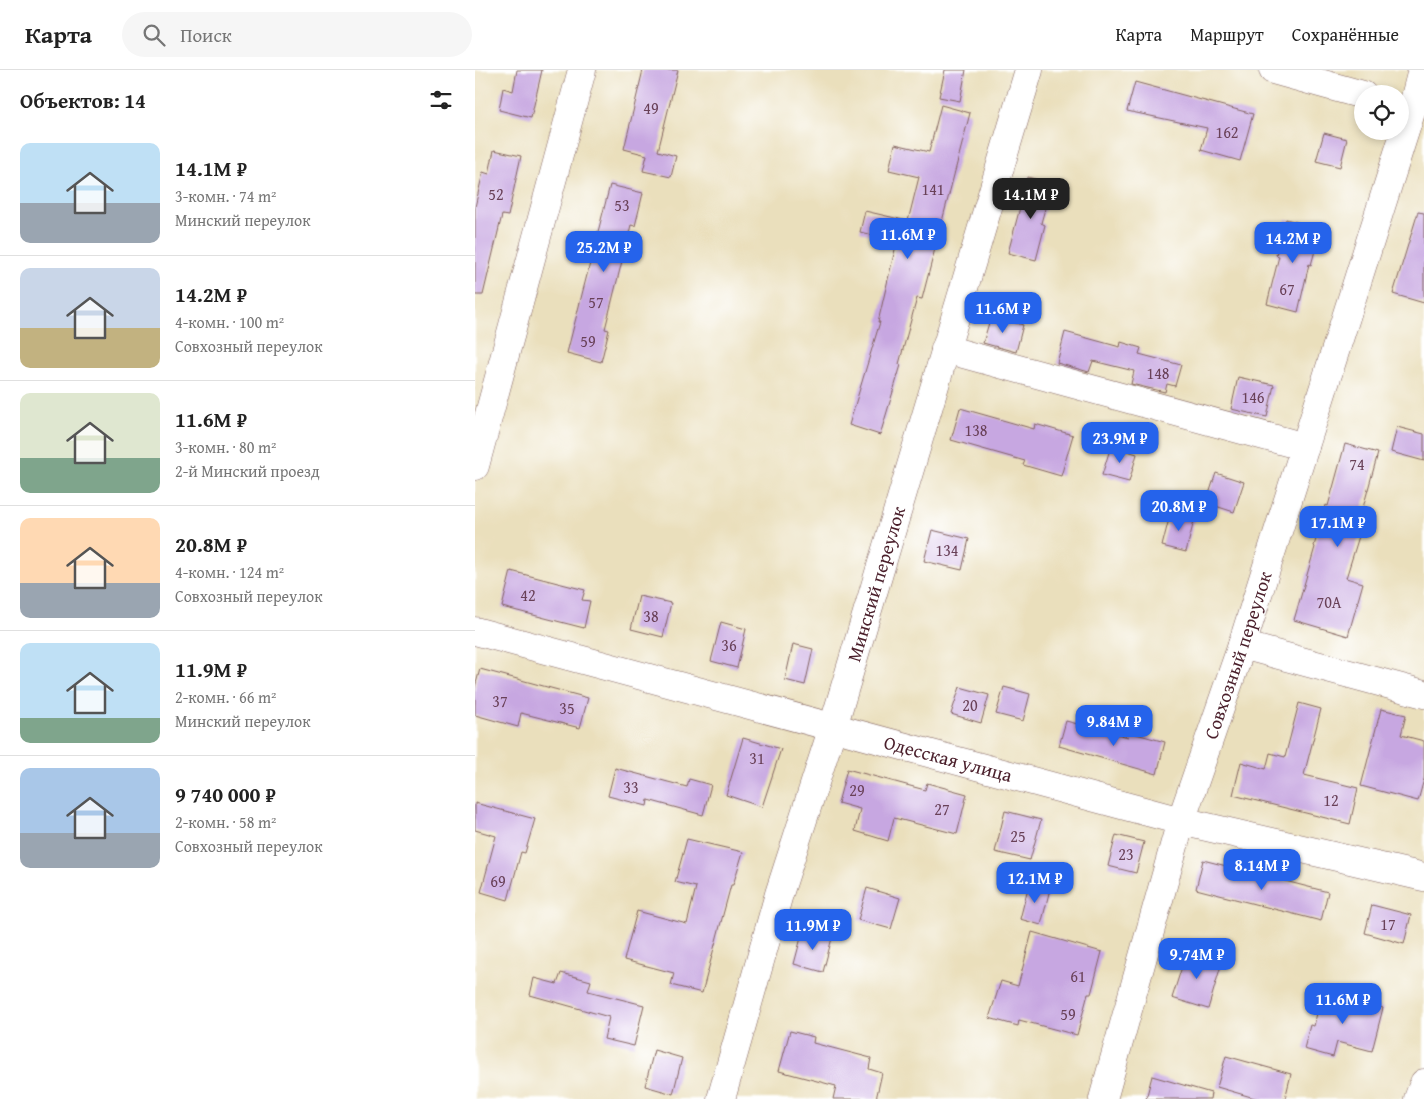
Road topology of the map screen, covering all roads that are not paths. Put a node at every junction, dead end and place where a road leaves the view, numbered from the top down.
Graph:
1 (582, 70) edge
2 (1029, 70) edge
3 (1273, 70) edge
4 (1422, 70) edge
5 (1354, 92) edge
6 (1409, 100) edge
7 (1396, 140) edge
8 (945, 350) junction
9 (1305, 447) junction
10 (475, 466) edge
11 (475, 630) edge
12 (1242, 644) junction
13 (1424, 694) edge
14 (833, 727) junction
15 (1181, 821) junction
16 (1424, 877) edge
17 (1424, 1083) edge
18 (728, 1097) edge
19 (1103, 1099) edge
20 (1418, 1099) edge

1 - 10 street
2 - 8 street, Минский переулок
3 - 5 street
4 - 6 street, Совхозный переулок
7 - 9 street, Совхозный переулок
8 - 9 street
8 - 14 street, Минский переулок
9 - 12 street, Совхозный переулок
11 - 14 street, Одесская улица
12 - 13 street
12 - 15 street, Совхозный переулок
14 - 15 street, Одесская улица
14 - 18 street, Минский переулок
15 - 16 street, Одесская улица
15 - 19 street, Совхозный переулок
17 - 20 street

